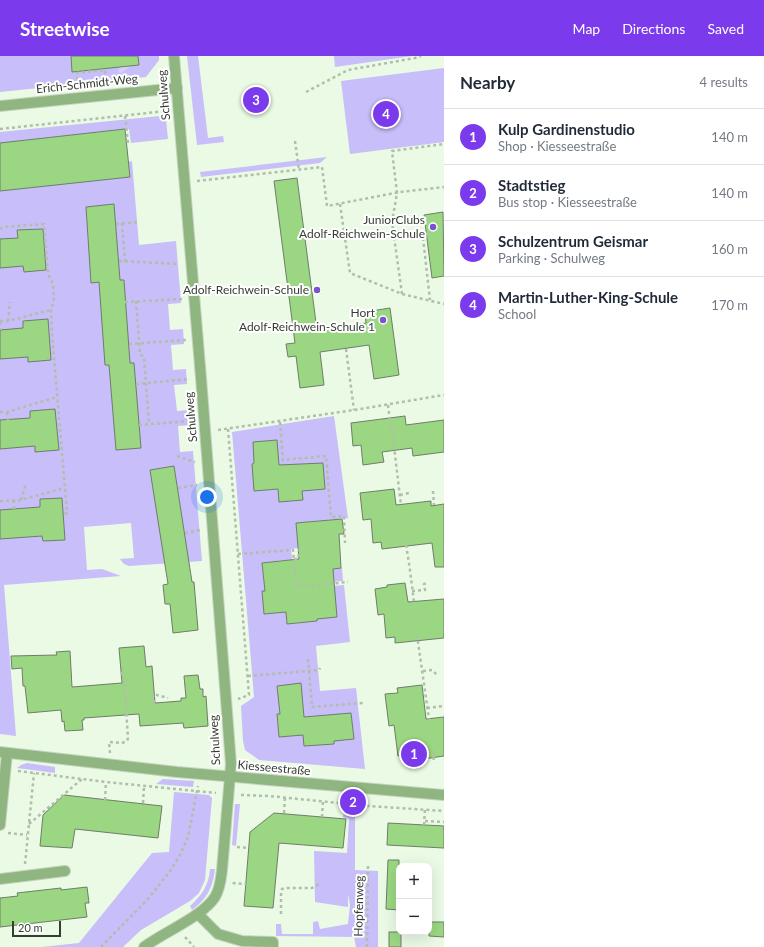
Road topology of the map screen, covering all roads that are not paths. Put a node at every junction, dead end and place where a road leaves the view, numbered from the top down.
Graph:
1 (174, 56) edge
2 (177, 88) junction
3 (0, 106) edge
4 (4, 752) edge
5 (230, 777) junction
6 (444, 795) edge
7 (0, 824) edge
8 (65, 871) dead end
9 (0, 879) edge
10 (198, 914) junction
11 (144, 947) edge
12 (274, 947) edge

1 - 2 street, Schulweg
2 - 3 street, Erich-Schmidt-Weg
2 - 5 street, Schulweg
4 - 5 street, Kiesseestraße
4 - 7 street, Kiesseestraße
5 - 6 street, Kiesseestraße
5 - 10 street, Schulweg
8 - 9 street
10 - 11 street, Schulweg
10 - 12 street

